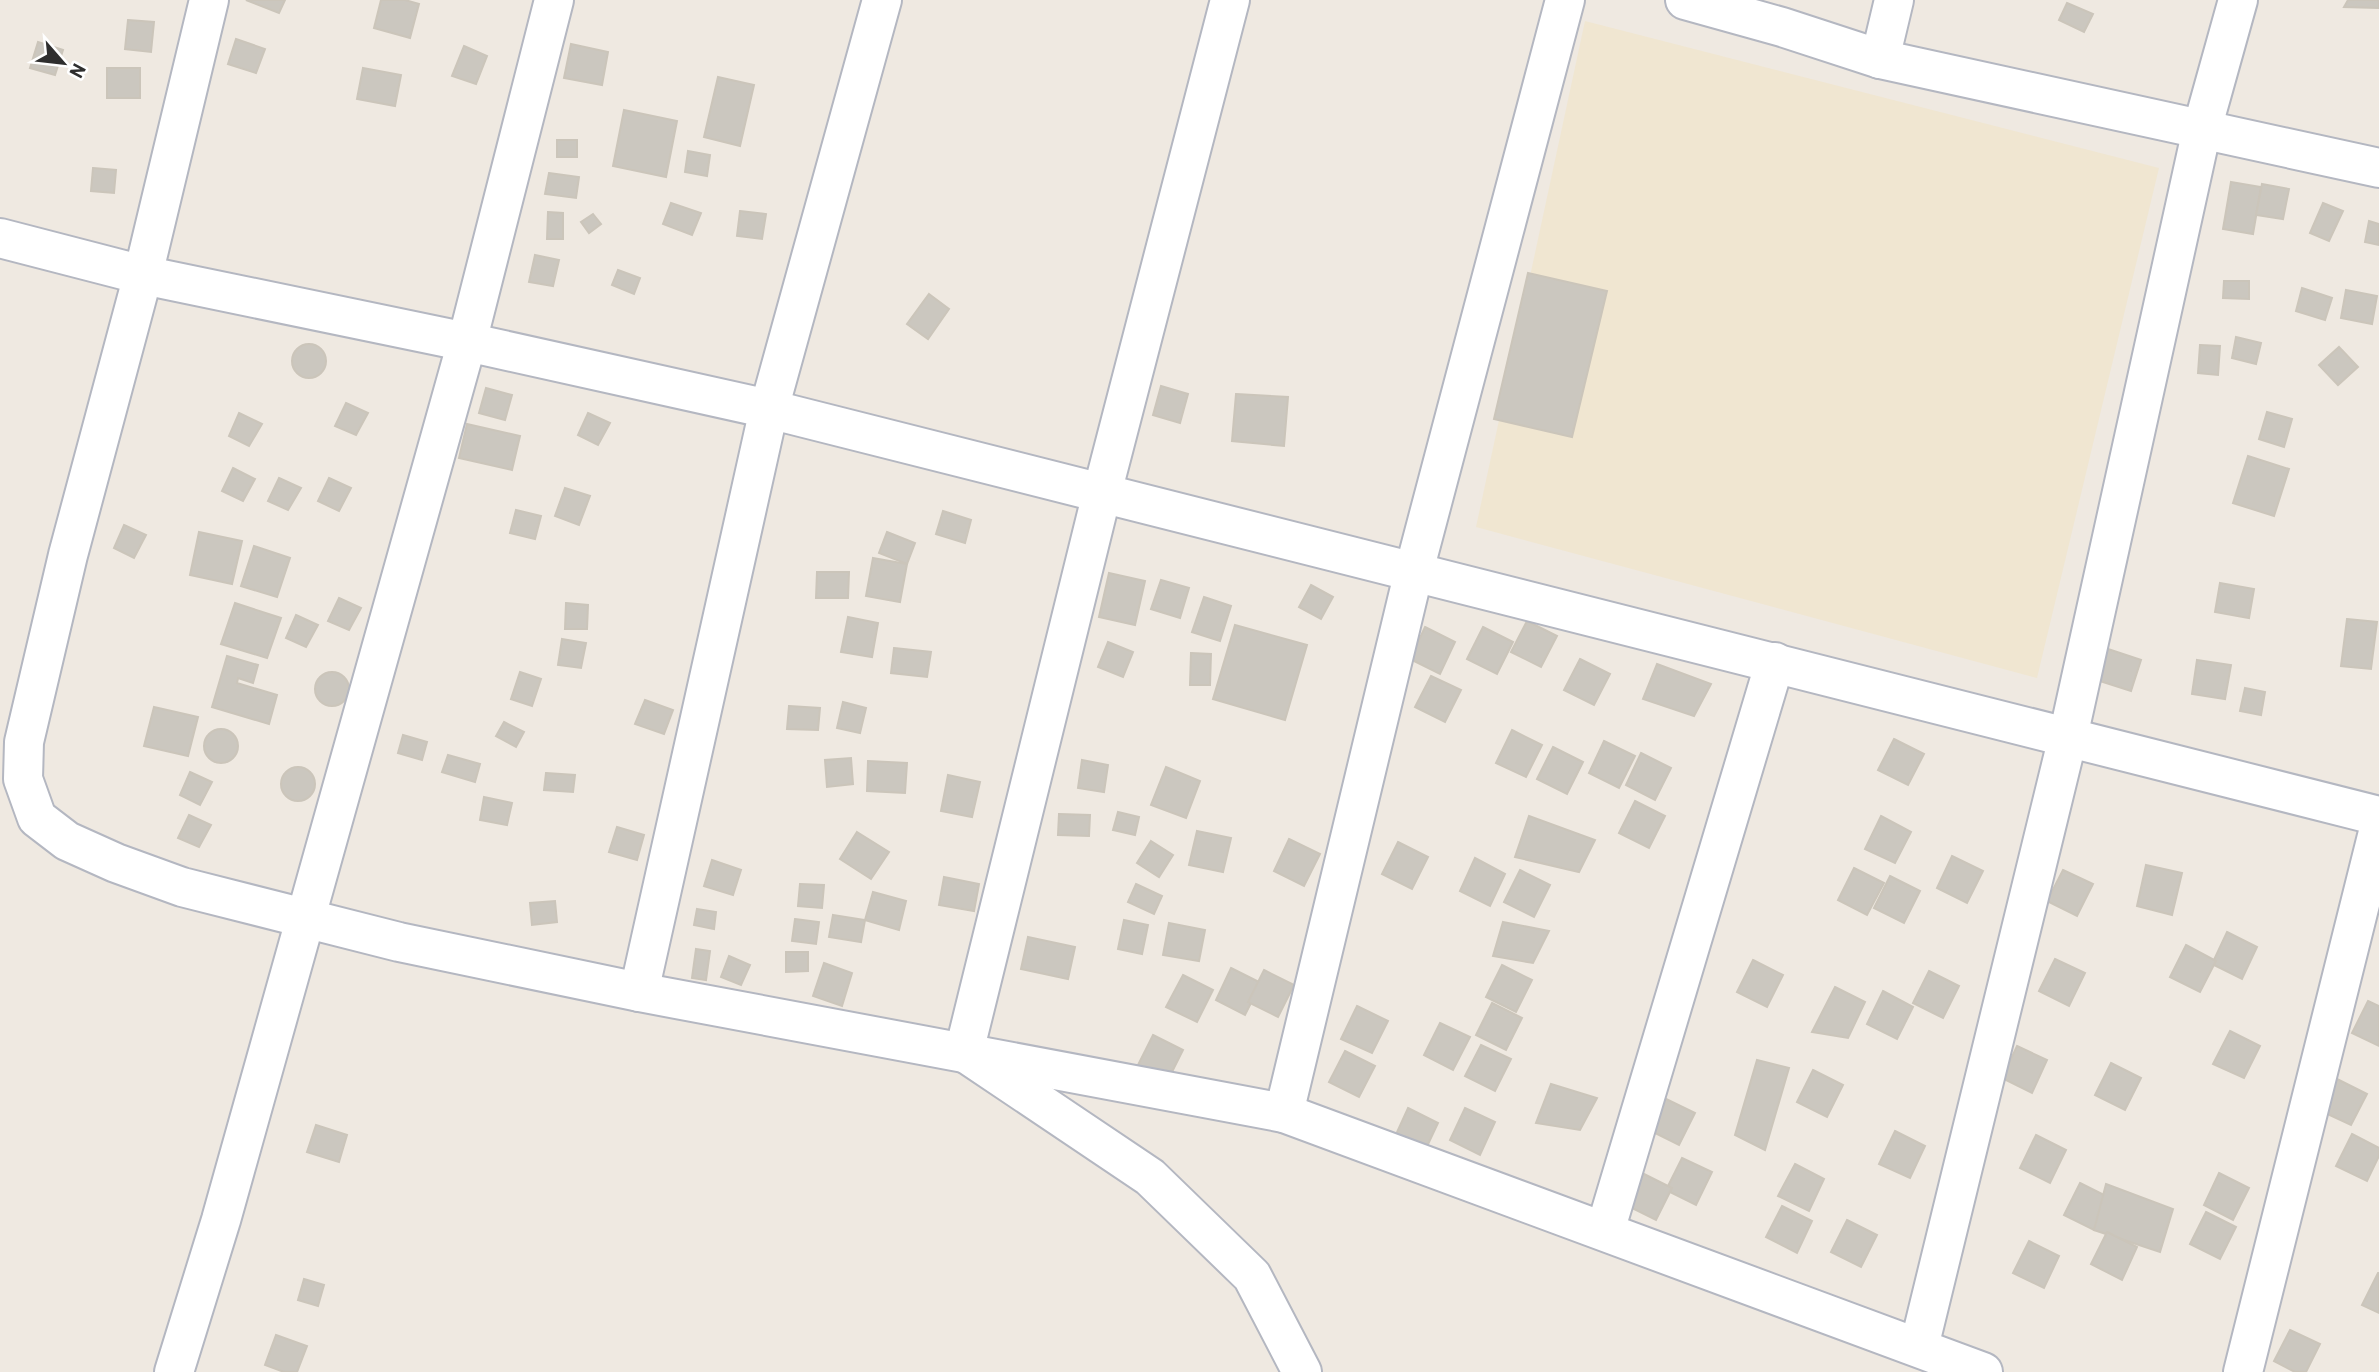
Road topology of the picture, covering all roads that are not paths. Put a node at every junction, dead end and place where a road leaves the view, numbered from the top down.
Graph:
1 (209, 0) edge
2 (554, 0) edge
3 (882, 0) edge
4 (1230, 0) edge
5 (1565, 0) edge
6 (1685, 0) edge
7 (1894, 0) edge
8 (2238, 0) edge
9 (1880, 59) junction
10 (2202, 129) junction
11 (2379, 168) edge
12 (0, 238) edge
13 (143, 275) junction
14 (467, 342) junction
15 (769, 409) junction
16 (1102, 493) junction
17 (1414, 571) junction
18 (1775, 662) junction
19 (2068, 737) junction
20 (2379, 816) edge
21 (2379, 828) edge
22 (307, 918) junction
23 (639, 992) junction
24 (964, 1052) junction
25 (1284, 1113) junction
26 (1605, 1231) junction
27 (1919, 1347) junction
28 (174, 1372) edge
29 (1302, 1372) edge
30 (1983, 1372) edge
31 (2244, 1372) edge

1 - 13 street
2 - 14 street
3 - 15 street
4 - 16 street
5 - 17 street
6 - 9 street
7 - 9 street
8 - 10 street
9 - 10 street
10 - 11 street
10 - 19 street
12 - 13 street
13 - 14 street
13 - 22 street
14 - 15 street
14 - 22 street
15 - 16 street
15 - 23 street
16 - 17 street
16 - 24 street
17 - 18 street
17 - 25 street
18 - 19 street
18 - 26 street
19 - 20 street
19 - 27 street
21 - 31 street
22 - 23 street
22 - 28 street
23 - 24 street
24 - 25 street
24 - 29 street
25 - 26 street
26 - 27 street
27 - 30 street

